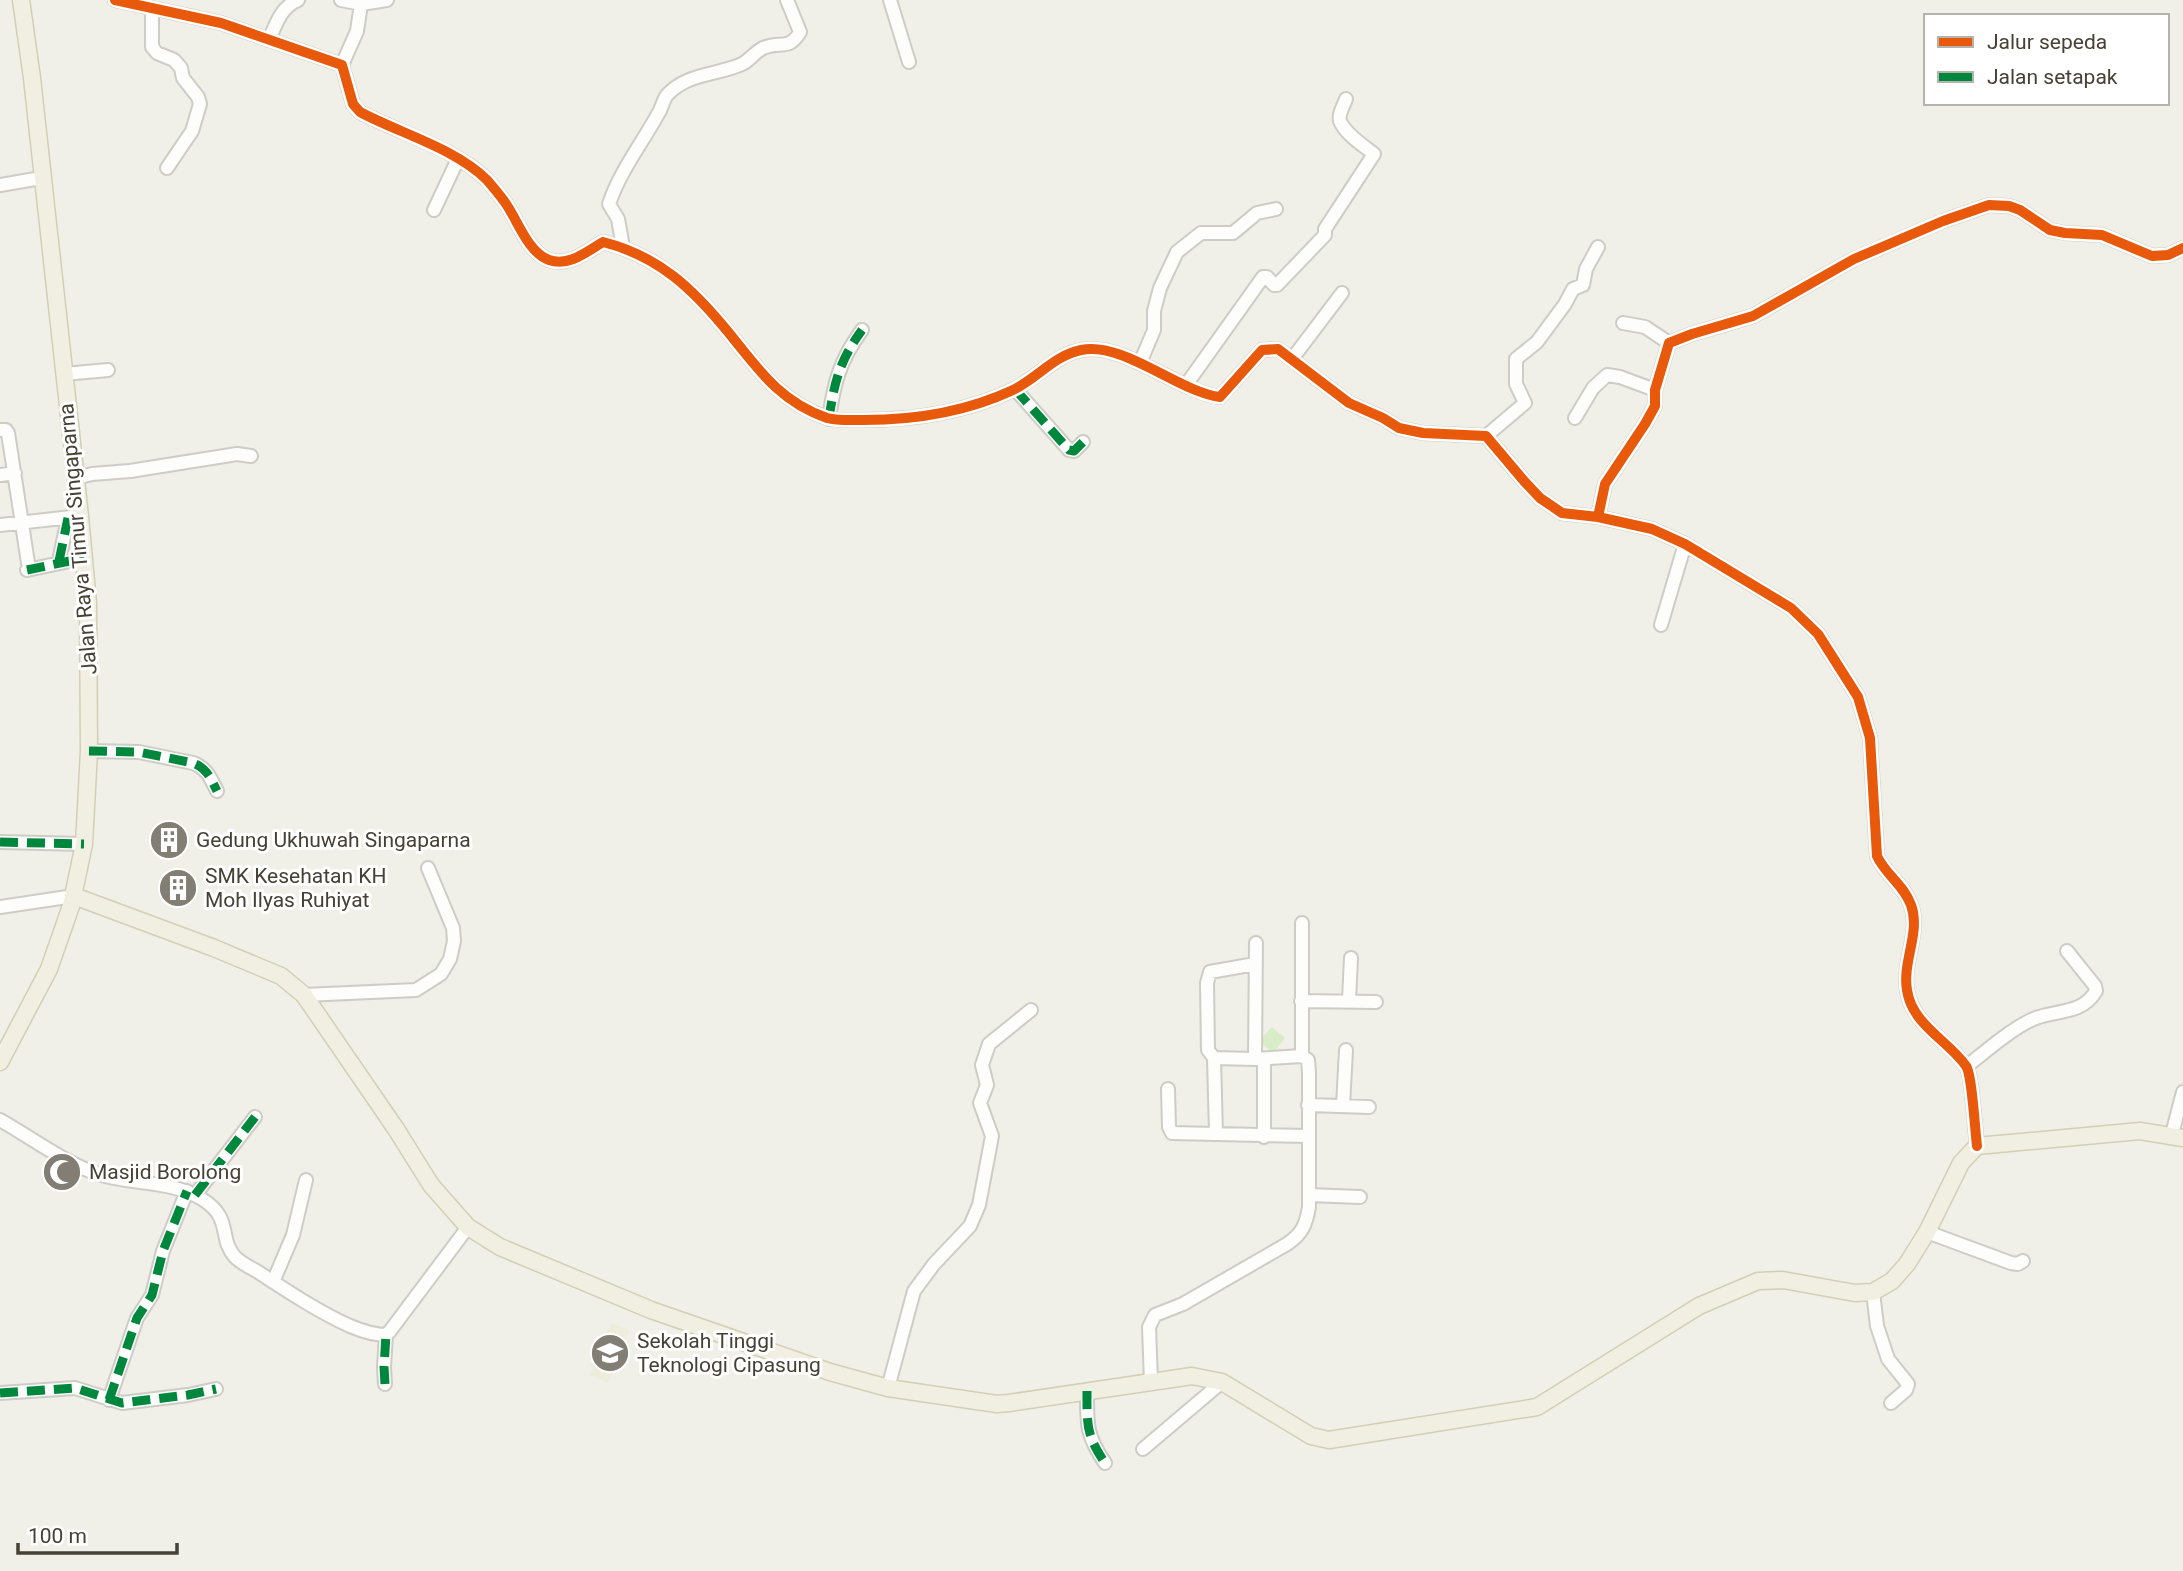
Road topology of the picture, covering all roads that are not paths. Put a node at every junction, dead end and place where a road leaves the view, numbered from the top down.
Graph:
1 (21, 0) edge
2 (115, 0) edge
3 (298, 0) edge
4 (341, 0) edge
5 (387, 0) edge
6 (787, 0) edge
7 (890, 0) edge
8 (361, 4) junction
9 (171, 6) edge
10 (152, 9) junction
11 (270, 40) junction
12 (909, 62) dead end
13 (342, 65) junction
14 (1346, 99) dead end
15 (458, 159) junction
16 (167, 168) dead end
17 (41, 177) junction
18 (0, 185) edge
19 (1276, 209) dead end
20 (434, 210) dead end
21 (623, 247) junction
22 (1598, 247) dead end
23 (2183, 248) edge
24 (1342, 293) dead end
25 (1623, 323) dead end
26 (862, 330) dead end
27 (1669, 343) junction
28 (1292, 359) junction
29 (1140, 363) junction
30 (108, 370) dead end
31 (65, 374) junction
32 (1186, 385) junction
33 (1015, 389) junction
34 (1655, 390) junction
35 (1575, 418) dead end
36 (829, 419) junction
37 (0, 430) edge
38 (1486, 436) junction
39 (1083, 442) dead end
40 (251, 456) dead end
41 (15, 473) junction
42 (0, 475) edge
43 (76, 478) junction
44 (74, 517) junction
45 (1598, 517) junction
46 (22, 523) junction
47 (0, 526) edge
48 (1685, 544) junction
49 (84, 558) junction
50 (59, 561) junction
51 (1661, 625) dead end
52 (89, 751) junction
53 (217, 792) dead end
54 (0, 842) edge
55 (84, 844) junction
56 (428, 868) dead end
57 (74, 896) junction
58 (0, 907) edge
59 (1302, 923) dead end
60 (1256, 943) dead end
61 (2067, 951) dead end
62 (1351, 958) dead end
63 (1255, 964) junction
64 (304, 995) junction
65 (1349, 1000) junction
66 (1301, 1001) junction
67 (1376, 1002) dead end
68 (1031, 1010) dead end
69 (1346, 1050) dead end
70 (1302, 1056) junction
71 (1214, 1058) junction
72 (1260, 1059) junction
73 (0, 1062) edge
74 (1967, 1066) junction
75 (1168, 1089) dead end
76 (2183, 1092) edge
77 (1308, 1105) junction
78 (1343, 1105) junction
79 (1369, 1107) dead end
80 (255, 1117) dead end
81 (0, 1120) edge
82 (1216, 1134) junction
83 (1308, 1136) junction
84 (2177, 1136) edge
85 (1264, 1137) junction
86 (1977, 1146) junction
87 (306, 1180) dead end
88 (191, 1193) junction
89 (1309, 1195) junction
90 (1360, 1197) dead end
91 (468, 1227) junction
92 (1927, 1232) junction
93 (2023, 1261) dead end
94 (273, 1282) junction
95 (1873, 1292) junction
96 (386, 1335) junction
97 (1151, 1382) junction
98 (1222, 1382) junction
99 (385, 1384) dead end
100 (888, 1388) junction
101 (216, 1389) dead end
102 (1087, 1391) junction
103 (0, 1393) edge
104 (109, 1400) junction
105 (1891, 1403) dead end
106 (1143, 1449) dead end
107 (1105, 1463) dead end

1 - 17 main road, Jalan Raya Timur Singaparna
2 - 10 street
3 - 11 street
4 - 8 street
5 - 8 street
6 - 21 street
7 - 12 street
8 - 13 street
9 - 10 street
9 - 11 street
10 - 16 street
11 - 13 street
13 - 15 street
14 - 32 street
15 - 20 street
15 - 21 street
17 - 18 street
17 - 31 main road, Jalan Raya Timur Singaparna
19 - 29 street
21 - 36 street
22 - 38 street
23 - 27 street
24 - 28 street
25 - 27 street
26 - 36 street
27 - 34 street
28 - 32 street
28 - 38 street
29 - 32 street
29 - 33 street
30 - 31 street
31 - 43 main road, Jalan Raya Timur Singaparna
33 - 36 street
33 - 39 street
34 - 35 street
34 - 45 street
37 - 41 street
38 - 45 street
40 - 43 street
41 - 42 street
41 - 46 street
43 - 44 main road, Jalan Raya Timur Singaparna
44 - 46 street
44 - 49 main road, Jalan Raya Timur Singaparna
44 - 50 street
45 - 48 street
46 - 47 street
46 - 50 street
48 - 51 street
48 - 74 street
49 - 50 street
49 - 52 main road, Jalan Raya Timur Singaparna
52 - 53 street
52 - 55 main road, Jalan Raya Timur Singaparna
54 - 55 street
55 - 57 main road, Jalan Raya Timur Singaparna
56 - 64 street
57 - 58 street
57 - 64 main road
57 - 73 main road, Jalan Raya Timur Singaparna
59 - 66 street
60 - 63 street
61 - 74 street
62 - 65 street
63 - 71 street
63 - 72 street
64 - 91 main road
65 - 66 street
65 - 67 street
66 - 70 street
68 - 100 street
69 - 78 street
70 - 72 street
70 - 77 street
71 - 72 street
71 - 82 street
72 - 85 street
74 - 86 street
75 - 82 street
76 - 84 street
77 - 78 street
77 - 83 street
78 - 79 street
80 - 88 street
81 - 88 street
82 - 85 street
83 - 85 street
83 - 89 street
84 - 86 main road
86 - 92 main road
87 - 94 street
88 - 94 street
88 - 104 street
89 - 90 street
89 - 97 street
91 - 96 street
91 - 100 main road
92 - 93 street
92 - 95 main road
94 - 96 street
95 - 98 main road
95 - 105 street
96 - 99 street
97 - 98 main road
97 - 102 main road
98 - 106 street
100 - 102 main road
101 - 104 street
102 - 107 street
103 - 104 street

